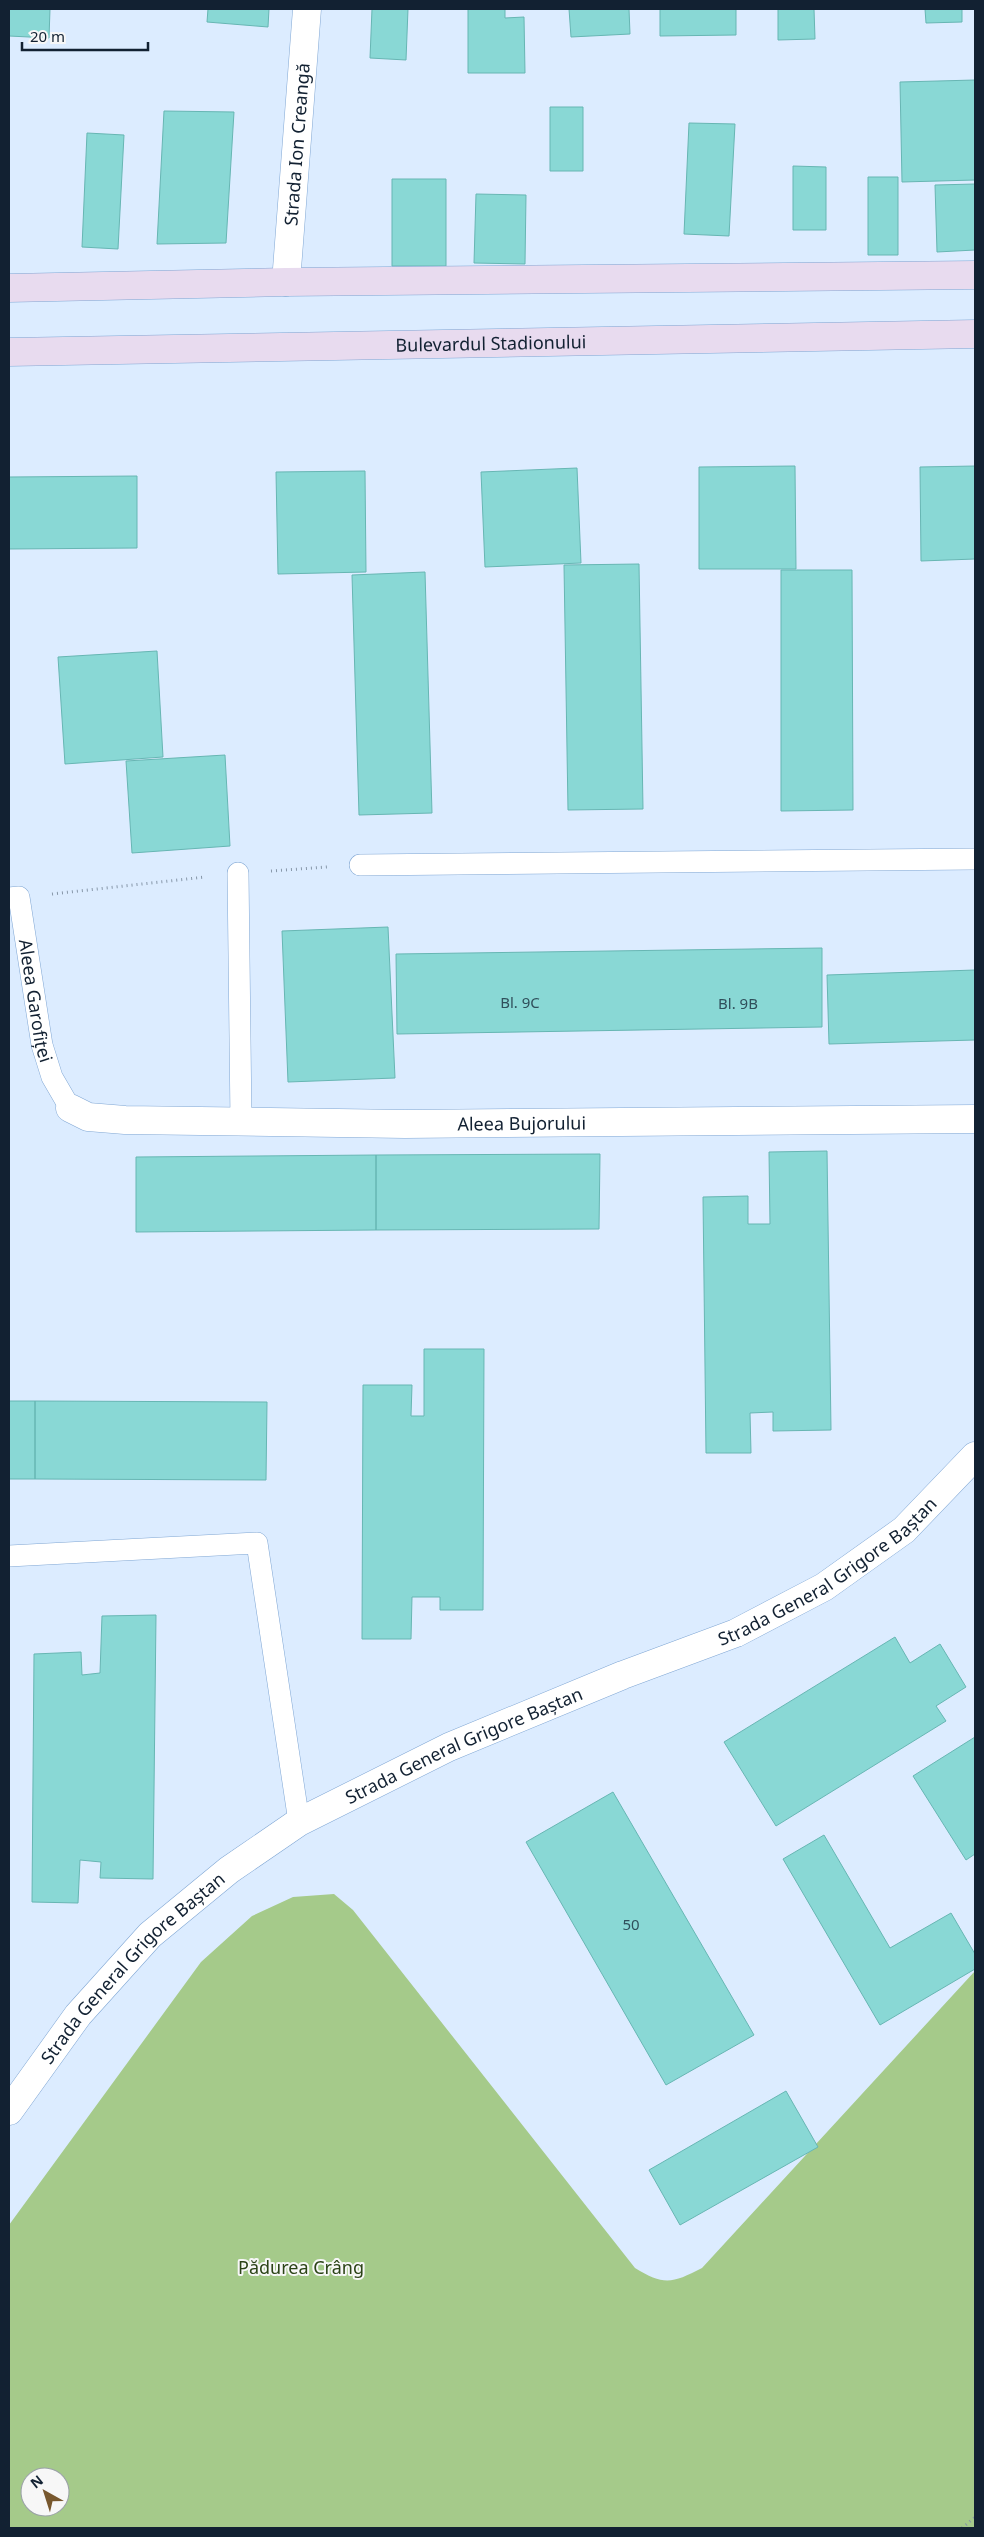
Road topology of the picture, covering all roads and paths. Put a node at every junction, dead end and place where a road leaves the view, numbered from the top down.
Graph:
1 (306, 9) edge
2 (975, 275) edge
3 (286, 282) junction
4 (9, 288) edge
5 (975, 334) edge
6 (9, 352) edge
7 (975, 859) edge
8 (360, 865) joint
9 (238, 873) junction
10 (14, 898) edge
11 (70, 1108) joint
12 (975, 1119) edge
13 (241, 1121) junction
14 (975, 1456) edge
15 (9, 1556) edge
16 (299, 1822) junction
17 (9, 2111) edge
18 (975, 2517) edge
19 (962, 2528) edge

1 - 3 street, Strada Ion Creangă
2 - 3 main road
3 - 4 main road
5 - 6 main road, Bulevardul Stadionului
7 - 8 lane
8 - 9 path
9 - 10 path
9 - 13 lane
10 - 11 lane, Aleea Garofiței
11 - 13 street, Aleea Bujorului
12 - 13 street, Aleea Bujorului
14 - 16 street, Strada General Grigore Baștan
15 - 16 lane
16 - 17 street, Strada General Grigore Baștan
18 - 19 path

